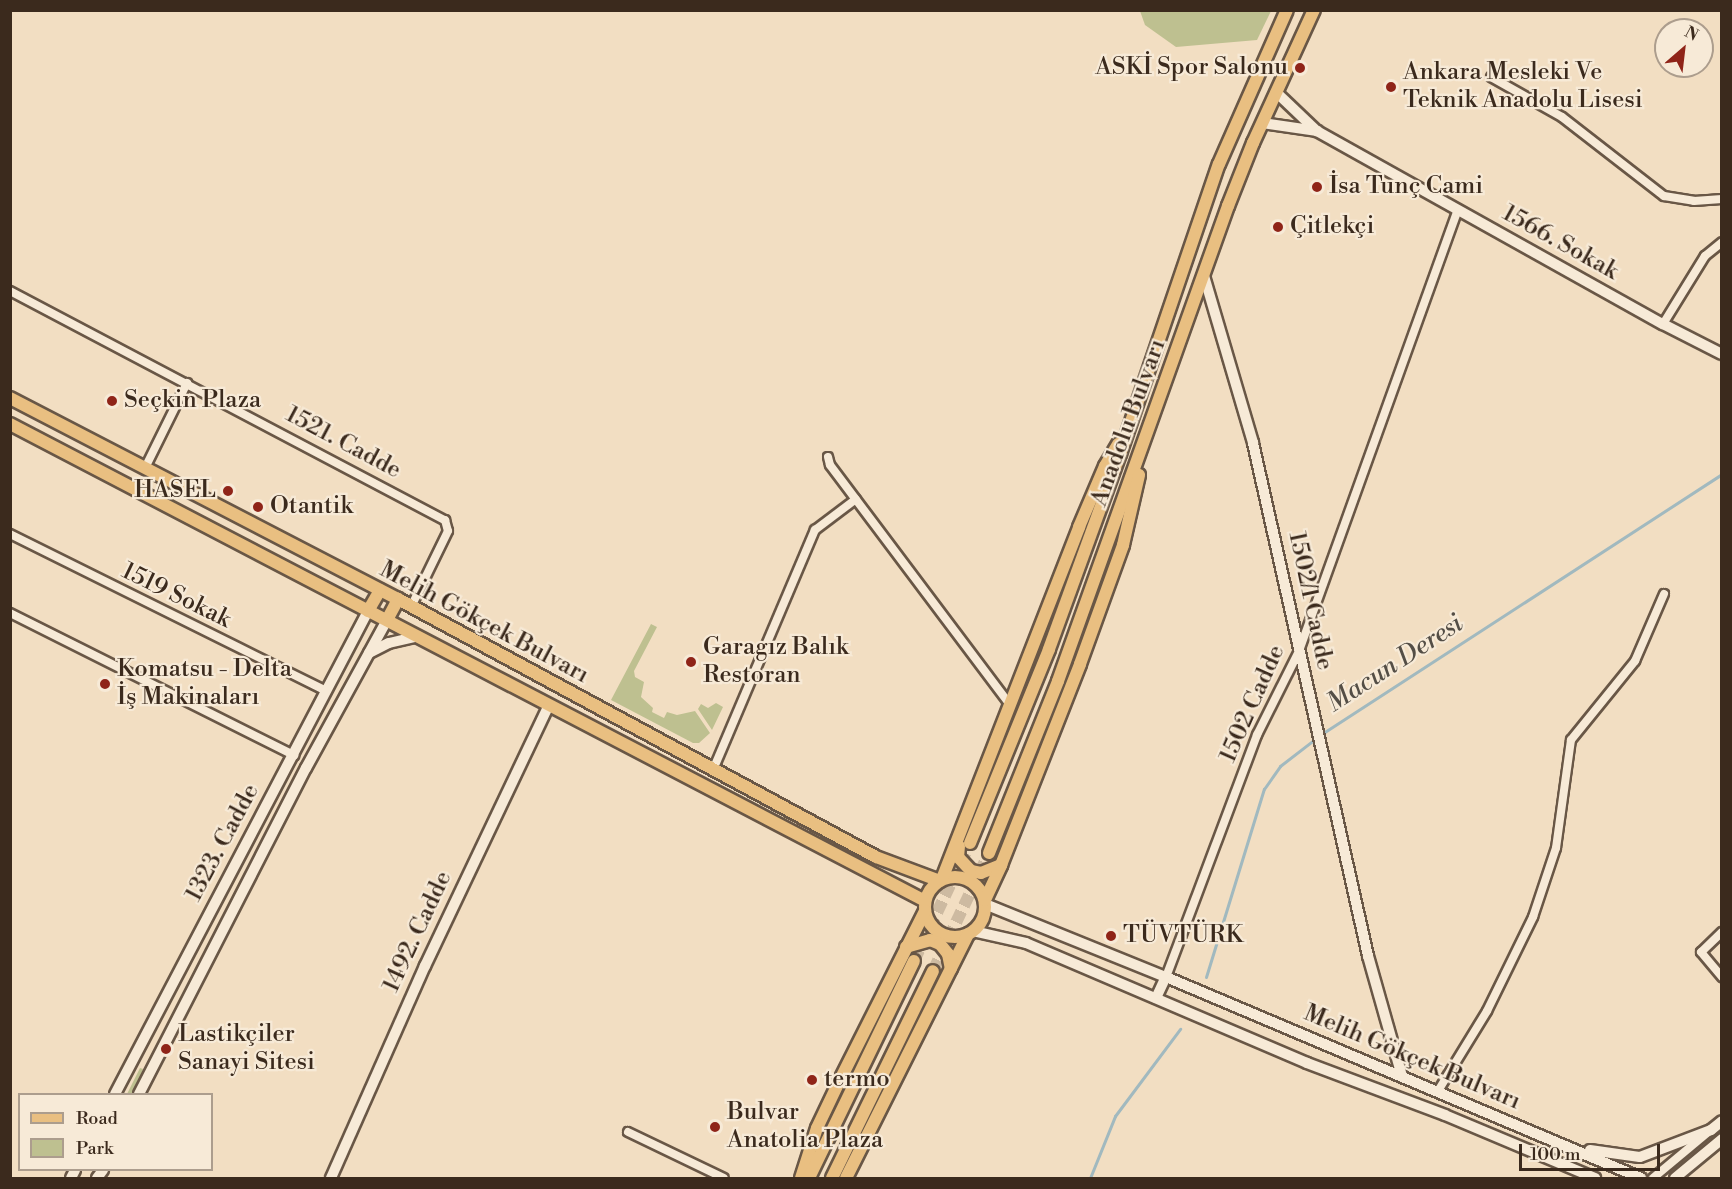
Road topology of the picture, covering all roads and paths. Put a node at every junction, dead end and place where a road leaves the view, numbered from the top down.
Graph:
1 (1287, 10) edge
2 (1314, 10) edge
3 (1491, 77) dead end
4 (1276, 92) junction
5 (1262, 123) junction
6 (1317, 131) junction
7 (1722, 199) edge
8 (1458, 210) junction
9 (1722, 242) edge
10 (1204, 276) junction
11 (10, 291) edge
12 (1663, 324) junction
13 (1722, 354) edge
14 (187, 383) junction
15 (10, 398) edge
16 (1131, 423) junction
17 (10, 424) edge
18 (1145, 442) junction
19 (828, 457) dead end
20 (145, 468) junction
21 (856, 499) junction
22 (10, 534) edge
23 (380, 590) junction
24 (1664, 594) dead end
25 (398, 599) junction
26 (411, 607) junction
27 (368, 611) junction
28 (10, 613) edge
29 (387, 621) junction
30 (416, 637) junction
31 (1299, 651) junction
32 (369, 653) junction
33 (326, 692) junction
34 (549, 705) junction
35 (1010, 705) junction
36 (294, 755) junction
37 (713, 770) junction
38 (964, 841) junction
39 (989, 853) tunnel mouth
40 (1001, 865) junction
41 (941, 880) junction
42 (985, 902) junction
43 (925, 906) junction
44 (1722, 932) edge
45 (971, 933) junction
46 (906, 947) junction
47 (914, 961) tunnel mouth
48 (951, 969) junction
49 (933, 972) tunnel mouth
50 (1166, 977) junction
51 (1722, 977) edge
52 (1156, 998) junction
53 (136, 1054) junction
54 (153, 1063) junction
55 (1402, 1076) junction
56 (1438, 1091) junction
57 (116, 1093) edge
58 (140, 1093) edge
59 (1722, 1121) edge
60 (1711, 1130) junction
61 (628, 1132) dead end
62 (1722, 1139) edge
63 (1562, 1143) junction
64 (1553, 1159) junction
65 (331, 1179) edge
66 (724, 1179) edge
67 (801, 1179) edge
68 (809, 1179) edge
69 (832, 1179) edge
70 (846, 1179) edge
71 (1572, 1179) edge
72 (1595, 1179) edge
73 (1641, 1179) edge
74 (1653, 1179) edge
75 (1675, 1179) edge

1 - 16 main road, Anadolu Bulvarı
2 - 4 main road, Anadolu Bulvarı
3 - 7 street
4 - 5 main road, Anadolu Bulvarı
4 - 6 street
5 - 6 street
5 - 10 main road, Anadolu Bulvarı
6 - 8 street, 1566. Sokak
8 - 12 street, 1566. Sokak
8 - 31 street, 1502 Cadde
9 - 12 street
10 - 18 main road, Anadolu Bulvarı
10 - 31 street, 1502/1 Cadde
11 - 14 street, 1521. Cadde
12 - 13 street, 1566. Sokak
14 - 20 street
14 - 26 street, 1521. Cadde
15 - 20 main road, Melih Gökçek Bulvarı
16 - 35 main road
16 - 38 main road, Anadolu Bulvarı
17 - 27 main road, Melih Gökçek Bulvarı
18 - 39 main road, Anadolu Bulvarı
18 - 40 main road
19 - 21 street
20 - 23 main road, Melih Gökçek Bulvarı
21 - 35 street
21 - 37 street
22 - 33 street, 1519 Sokak
23 - 25 main road, Melih Gökçek Bulvarı
23 - 27 main road
24 - 56 street
25 - 26 main road, Melih Gökçek Bulvarı
25 - 29 main road
26 - 37 main road, Melih Gökçek Bulvarı
27 - 29 main road, Melih Gökçek Bulvarı
27 - 33 street, 1323. Cadde
28 - 36 street
29 - 30 main road, Melih Gökçek Bulvarı
29 - 32 street
30 - 32 street
30 - 34 main road, Melih Gökçek Bulvarı
31 - 50 street, 1502 Cadde
31 - 55 street, 1502/1 Cadde
32 - 54 street
33 - 36 street, 1323. Cadde
34 - 43 main road, Melih Gökçek Bulvarı
34 - 65 street, 1492. Cadde
35 - 38 main road
36 - 53 street, 1323. Cadde
37 - 41 main road, Melih Gökçek Bulvarı
38 - 40 main road
38 - 41 main road
40 - 42 main road
41 - 42 main road
41 - 43 main road
42 - 45 main road
42 - 50 street, Melih Gökçek Bulvarı
43 - 45 main road
43 - 46 main road
44 - 51 street
45 - 48 main road
45 - 52 street, Melih Gökçek Bulvarı
46 - 48 main road
46 - 67 main road
47 - 68 main road
48 - 70 main road
49 - 69 main road
50 - 52 street
50 - 55 street, Melih Gökçek Bulvarı
52 - 64 street, Melih Gökçek Bulvarı
53 - 54 street
53 - 57 street, 1323. Cadde
54 - 58 street
55 - 56 street, Melih Gökçek Bulvarı
56 - 63 street, Melih Gökçek Bulvarı
59 - 60 street
60 - 63 street
60 - 74 street
61 - 66 street
62 - 75 street
63 - 73 street, Melih Gökçek Bulvarı
64 - 71 street
64 - 72 street, Melih Gökçek Bulvarı

